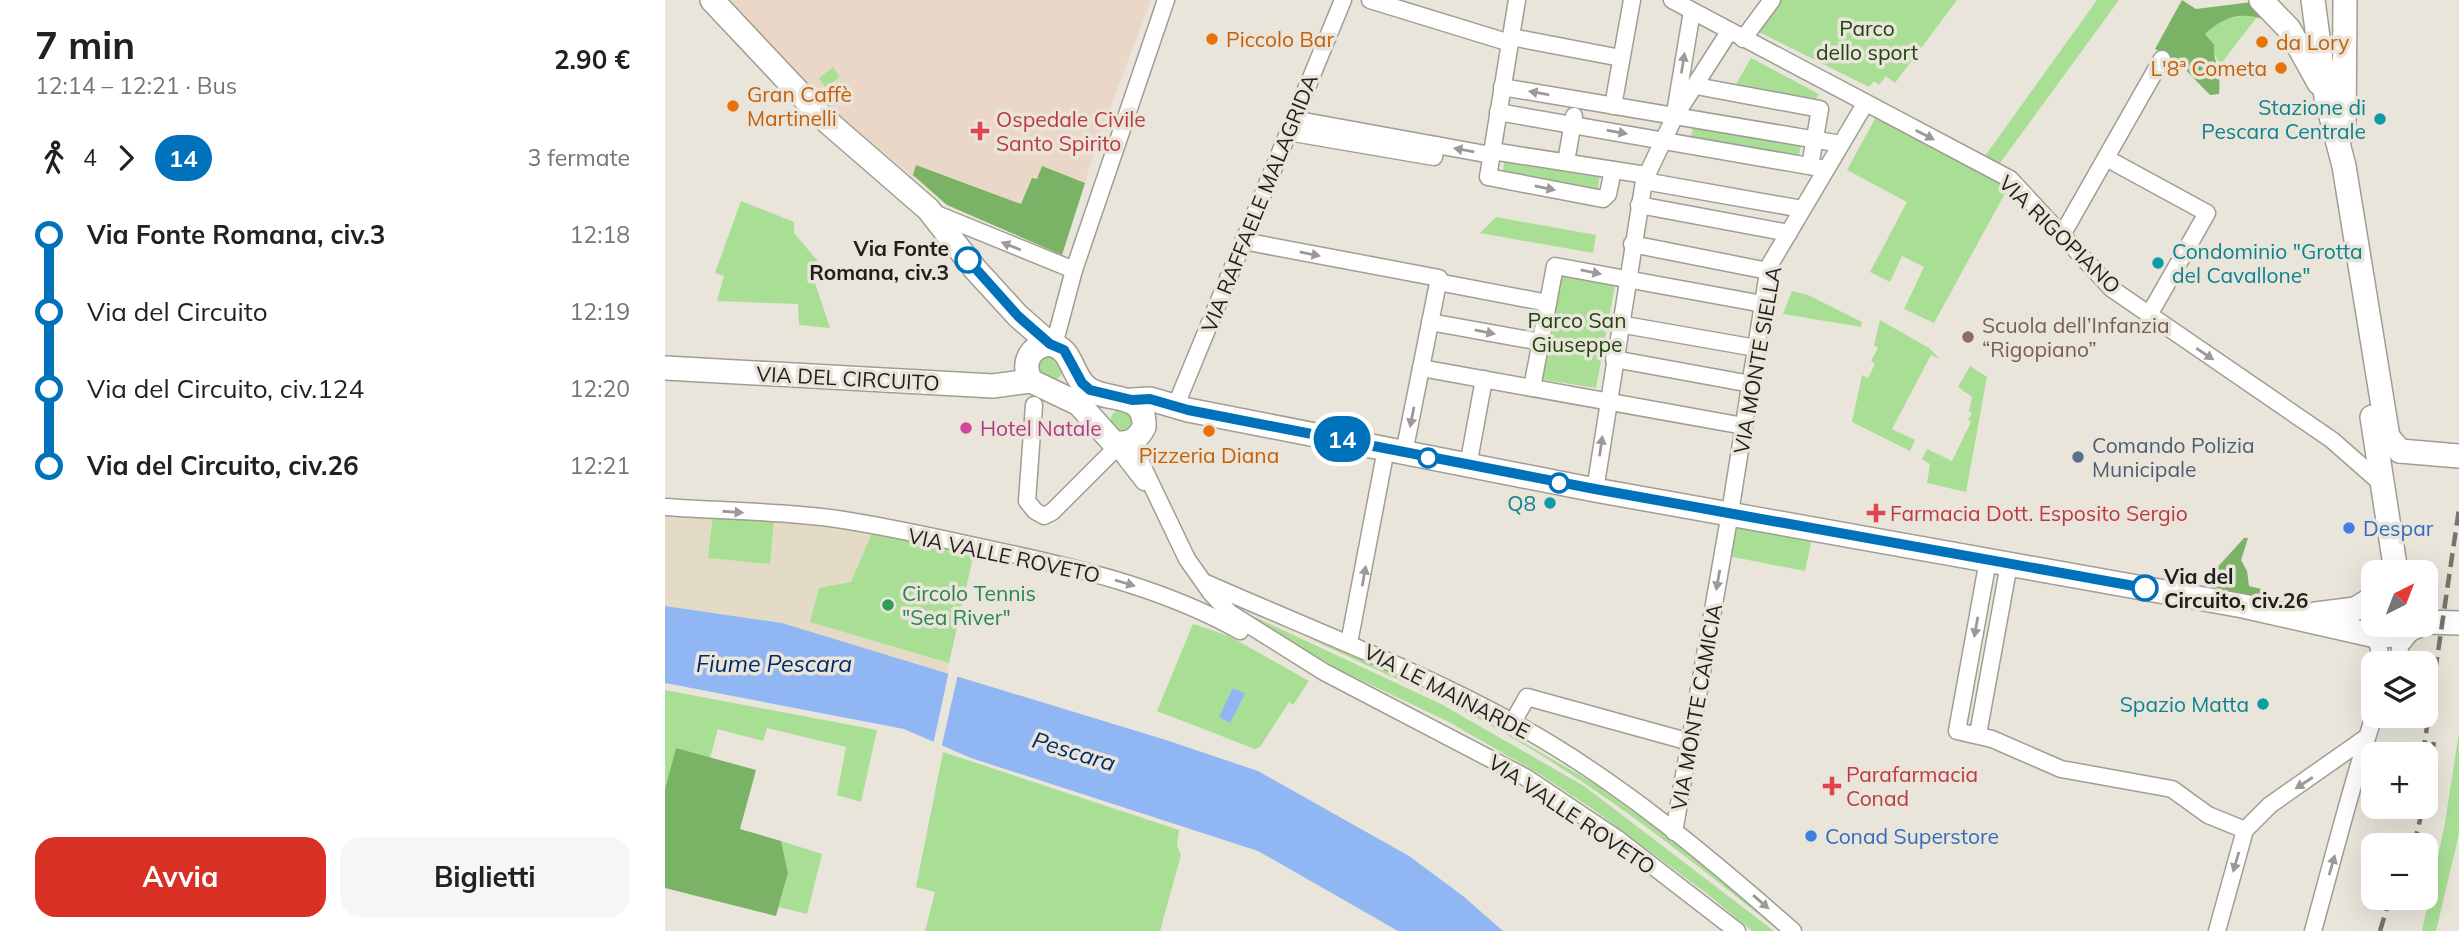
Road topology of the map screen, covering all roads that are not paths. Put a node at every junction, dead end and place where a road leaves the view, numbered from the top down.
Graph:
1 (695, 0) edge
2 (712, 0) edge
3 (1166, 0) edge
4 (1343, 0) edge
5 (1370, 0) edge
6 (1517, 0) edge
7 (1632, 0) edge
8 (1672, 0) edge
9 (1772, 0) edge
10 (2262, 0) edge
11 (2313, 0) edge
12 (2345, 9) edge
13 (1692, 11) junction
14 (2315, 24) junction
15 (1736, 35) junction
16 (1511, 40) junction
17 (2344, 51) junction
18 (2320, 52) junction
19 (1621, 58) junction
20 (2162, 59) dead end
21 (1502, 86) junction
22 (1696, 86) junction
23 (2326, 97) junction
24 (1576, 100) junction
25 (1865, 104) junction
26 (1613, 106) junction
27 (1497, 111) junction
28 (1675, 116) junction
29 (1572, 125) junction
30 (1291, 126) junction
31 (1662, 140) junction
32 (1814, 140) junction
33 (1841, 144) junction
34 (1491, 153) junction
35 (2106, 158) junction
36 (1566, 162) junction
37 (2344, 166) junction
38 (1818, 168) junction
39 (1613, 170) junction
40 (1645, 178) junction
41 (1639, 205) junction
42 (928, 209) junction
43 (1802, 209) junction
44 (1789, 233) junction
45 (2062, 235) junction
46 (1243, 241) junction
47 (1632, 244) junction
48 (956, 246) junction
49 (1074, 270) junction
50 (1768, 271) junction
51 (1626, 279) junction
52 (1438, 280) junction
53 (1548, 303) junction
54 (1763, 304) junction
55 (2149, 315) junction
56 (1018, 316) junction
57 (2368, 316) junction
58 (1430, 322) junction
59 (1619, 324) junction
60 (1541, 342) junction
61 (1052, 345) junction
62 (1756, 348) junction
63 (1613, 359) junction
64 (1071, 365) junction
65 (665, 368) edge
66 (1421, 368) junction
67 (1483, 379) junction
68 (1034, 383) junction
69 (1751, 384) junction
70 (1532, 388) junction
71 (1132, 400) junction
72 (1608, 401) junction
73 (1182, 408) junction
74 (1744, 426) junction
75 (1127, 439) junction
76 (1395, 451) junction
77 (2400, 451) junction
78 (2459, 456) edge
79 (1468, 466) junction
80 (2385, 488) junction
81 (1595, 489) junction
82 (665, 507) edge
83 (1730, 513) junction
84 (2392, 560) edge
85 (1999, 562) junction
86 (1207, 588) junction
87 (2361, 603) edge
88 (2292, 615) junction
89 (2459, 623) edge
90 (2438, 625) edge
91 (2361, 627) edge
92 (1349, 643) junction
93 (1324, 672) junction
94 (1513, 722) junction
95 (2369, 728) edge
96 (1978, 734) junction
97 (2364, 739) junction
98 (1690, 742) junction
99 (2338, 760) junction
100 (2359, 770) junction
101 (2245, 830) junction
102 (1674, 832) junction
103 (1737, 931) edge
104 (1793, 931) edge
105 (2217, 931) edge
106 (2313, 931) edge

1 - 48 main road
2 - 42 main road
3 - 49 street
4 - 30 street, VIA RAFFAELE MALAGRIDA
5 - 16 street
6 - 16 street
7 - 19 street
8 - 13 street, VIA RIGOPIANO
9 - 15 street
10 - 14 main road
10 - 23 main road
11 - 14 main road
12 - 14 main road
12 - 17 main road
13 - 15 street, VIA RIGOPIANO
28 -> 13 street
14 - 18 main road
15 - 22 street
15 - 25 street, VIA RIGOPIANO
16 - 19 street
16 - 21 street
17 - 18 main road
17 - 37 main road
18 - 23 main road
19 - 26 street
20 - 35 street
24 -> 21 street
21 - 27 street
22 - 28 street
22 - 32 street
23 - 37 main road
24 - 26 street
24 - 29 street
25 - 33 street, VIA MONTE SIELLA
25 -> 45 street, VIA RIGOPIANO
26 - 28 street
27 - 29 street
27 - 34 street
28 - 31 street
28 - 32 street
29 -> 31 street
29 - 36 street
34 -> 30 street
30 - 46 street, VIA RAFFAELE MALAGRIDA
31 - 38 street
31 - 40 street
32 - 33 street
32 - 38 street
33 - 38 street, VIA MONTE SIELLA
34 - 36 street
34 -> 39 street
35 - 45 street
35 - 55 street
36 - 39 street
37 - 57 main road
38 - 43 street, VIA MONTE SIELLA
39 - 40 street
40 - 41 street
40 - 43 street
41 - 44 street
41 - 47 street
42 - 48 main road
49 -> 42 street
43 - 44 street, VIA MONTE SIELLA
44 - 50 street, VIA MONTE SIELLA
45 - 55 street, VIA RIGOPIANO
46 -> 52 street
46 - 73 street, VIA RAFFAELE MALAGRIDA
47 - 50 street
47 - 51 street
48 - 56 main road
49 - 61 street
50 - 54 street, VIA MONTE SIELLA
53 -> 51 street
51 - 54 street
51 - 59 street
52 - 53 street
52 - 58 street
53 - 60 street
54 - 62 street, VIA MONTE SIELLA
55 -> 80 street, VIA RIGOPIANO
56 - 61 main road
56 - 68 main road
57 - 77 main road
57 - 80 main road
58 -> 60 street
58 - 66 street
59 - 62 street
59 - 63 street
60 - 70 street
61 - 64 main road
61 - 68 main road
62 - 69 street, VIA MONTE SIELLA
63 - 69 street
63 - 72 street
64 - 68 main road
64 - 71 main road
65 - 68 main road, VIA DEL CIRCUITO
66 - 67 street
66 -> 76 street
67 - 70 street
67 - 79 street
68 - 75 main road
68 - 75 street
69 - 74 street, VIA MONTE SIELLA
70 - 72 street
71 - 73 main road
71 - 75 main road
72 - 74 street
81 -> 72 street
73 - 75 main road
73 - 76 main road
74 - 83 street, VIA MONTE SIELLA
75 - 86 street
76 - 79 main road
92 -> 76 street
77 - 78 main road
77 - 80 main road
79 - 81 main road
80 - 84 main road
81 - 83 main road
82 -> 93 street, VIA VALLE ROVETO
83 - 85 main road
83 -> 98 street, VIA MONTE CAMICIA
85 - 88 main road
85 - 96 street
85 -> 96 street
86 - 92 street, VIA LE MAINARDE
86 - 93 street, VIA VALLE ROVETO
87 - 88 main road
88 - 91 main road
89 - 90 main road
92 - 94 street, VIA LE MAINARDE
93 - 103 street, VIA VALLE ROVETO
94 - 98 street
94 - 102 street, VIA LE MAINARDE
95 - 97 street
96 - 101 street
97 - 99 street
97 - 100 street
98 - 102 street, VIA MONTE CAMICIA
99 - 100 street
99 -> 101 street
106 -> 100 street
101 -> 105 street
102 -> 104 street, VIA MONTE CAMICIA

